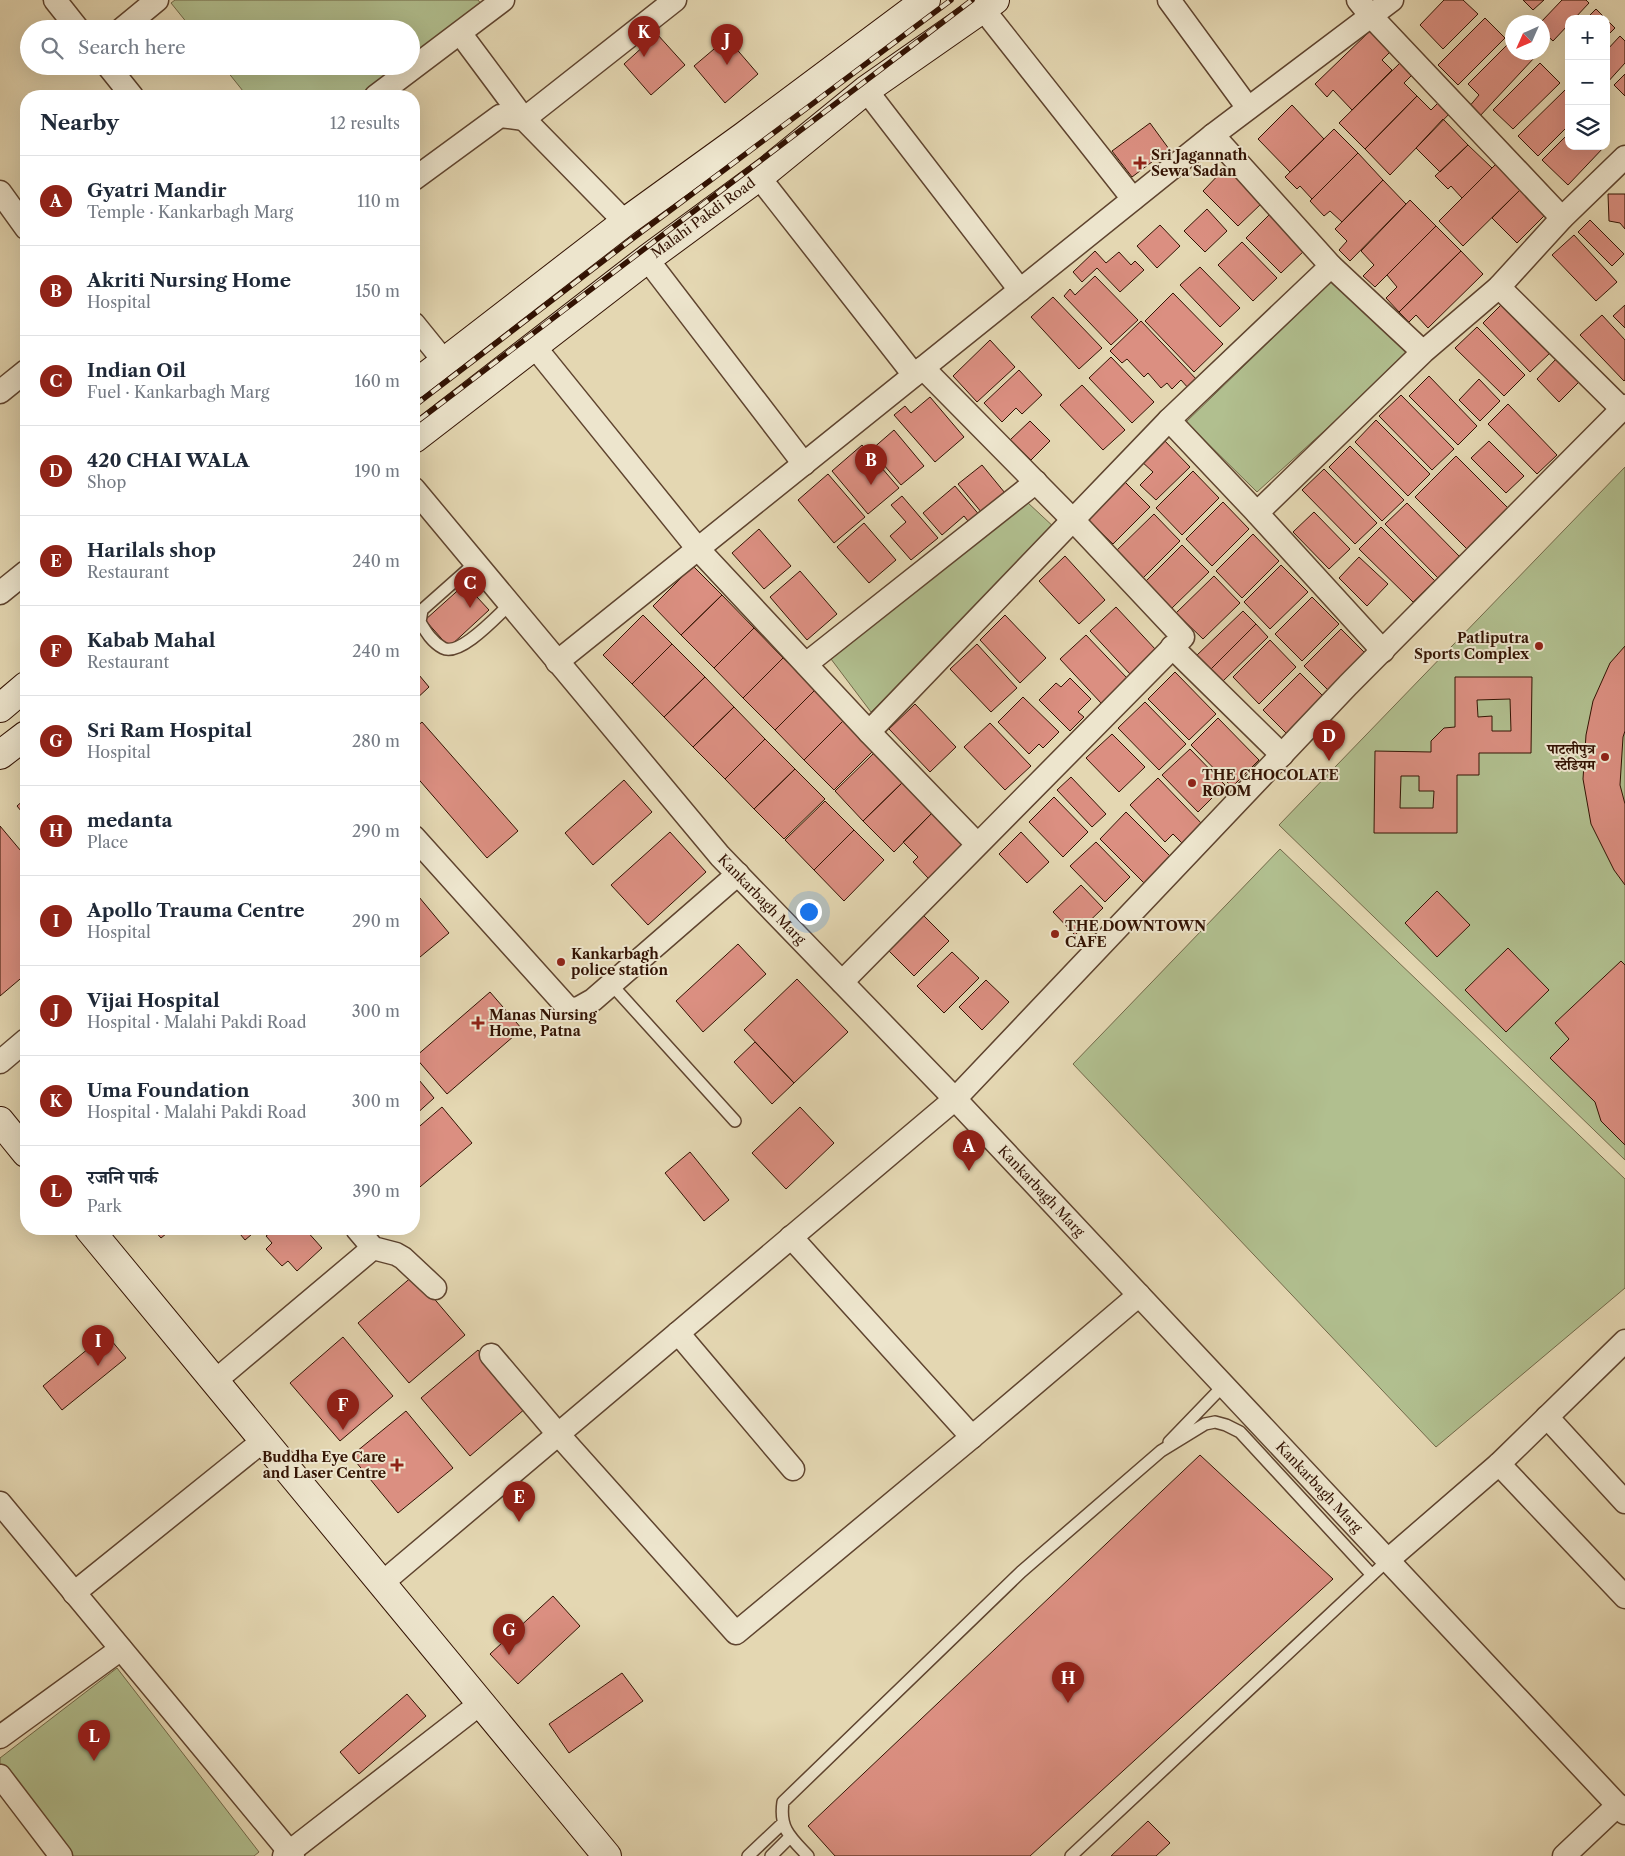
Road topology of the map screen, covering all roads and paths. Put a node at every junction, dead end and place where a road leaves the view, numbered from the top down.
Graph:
1 (55, 0) edge
2 (157, 0) edge
3 (503, 0) edge
4 (674, 0) edge
5 (926, 0) edge
6 (1169, 0) edge
7 (1392, 0) edge
8 (989, 4) edge
9 (1364, 8) edge
10 (71, 20) edge
11 (133, 20) edge
12 (460, 33) junction
13 (420, 63) edge
14 (115, 75) edge
15 (404, 75) edge
16 (127, 90) edge
17 (384, 90) edge
18 (866, 90) junction
19 (1248, 108) junction
20 (524, 119) junction
21 (1213, 134) junction
22 (1625, 157) edge
23 (420, 175) edge
24 (759, 177) junction
25 (0, 192) edge
26 (1133, 199) junction
27 (1562, 218) junction
28 (20, 220) edge
29 (625, 222) junction
30 (648, 259) junction
31 (1331, 266) junction
32 (1498, 287) junction
33 (1020, 290) junction
34 (420, 331) edge
35 (534, 346) junction
36 (1422, 352) junction
37 (444, 361) junction
38 (919, 372) junction
39 (20, 376) edge
40 (420, 380) edge
41 (0, 392) edge
42 (1624, 408) edge
43 (1169, 420) junction
44 (420, 434) edge
45 (804, 464) junction
46 (1036, 482) junction
47 (420, 496) edge
48 (1257, 513) junction
49 (1073, 520) junction
50 (698, 548) junction
51 (475, 563) junction
52 (20, 577) edge
53 (0, 592) edge
54 (509, 605) junction
55 (1172, 647) junction
56 (1383, 650) junction
57 (557, 662) junction
58 (806, 664) junction
59 (20, 691) edge
60 (0, 708) edge
61 (869, 732) junction
62 (20, 740) edge
63 (0, 755) edge
64 (1282, 755) junction
65 (420, 844) edge
66 (978, 844) junction
67 (738, 874) junction
68 (842, 982) junction
69 (611, 984) junction
70 (20, 1045) edge
71 (0, 1062) edge
72 (955, 1099) junction
73 (0, 1121) edge
74 (735, 1121) dead end
75 (20, 1146) edge
76 (94, 1235) edge
77 (361, 1235) edge
78 (791, 1237) junction
79 (373, 1248) junction
80 (435, 1288) dead end
81 (1139, 1295) junction
82 (678, 1333) junction
83 (1625, 1341) edge
84 (491, 1355) dead end
85 (215, 1381) junction
86 (1224, 1386) junction
87 (1547, 1417) junction
88 (558, 1434) junction
89 (972, 1437) junction
90 (264, 1440) junction
91 (1160, 1451) junction
92 (1499, 1464) junction
93 (792, 1469) dead end
94 (1625, 1502) edge
95 (0, 1503) edge
96 (1380, 1567) junction
97 (382, 1583) junction
98 (74, 1593) junction
99 (1625, 1596) edge
100 (122, 1649) junction
101 (481, 1703) junction
102 (0, 1737) edge
103 (0, 1776) edge
104 (1621, 1809) edge
105 (783, 1823) junction
106 (790, 1838) junction
107 (289, 1855) edge
108 (61, 1856) edge
109 (606, 1856) edge
110 (747, 1856) edge
111 (771, 1856) edge
112 (808, 1856) edge
113 (1071, 1856) edge
114 (1564, 1856) edge

1 - 10 street
2 - 11 street
3 - 12 street
4 - 20 street
5 - 29 main road
6 - 19 street
7 - 9 street
8 - 18 main road, Malahi Pakdi Road
8 - 26 street
9 - 19 street
9 - 27 street
12 - 13 street
12 - 20 street
14 - 16 street
15 - 17 street
18 - 24 main road, Malahi Pakdi Road
18 - 33 street
19 - 21 street
20 - 23 street
20 - 29 street
21 - 26 street
21 - 31 street
22 - 27 street
24 - 30 main road, Malahi Pakdi Road
24 - 38 street
25 - 28 street
26 - 33 street
27 - 32 street
29 - 37 main road
30 - 35 main road, Malahi Pakdi Road
30 - 45 street
31 - 36 street
31 - 43 street
32 - 36 street
32 - 42 street
33 - 38 street
34 - 37 street
35 - 44 main road, Malahi Pakdi Road
35 - 50 street
36 - 48 street
37 - 40 main road
38 - 45 street
38 - 46 street
39 - 41 street
42 - 56 street
43 - 48 street
43 - 49 street
45 - 50 street
46 - 49 street
46 - 58 street
47 - 51 street, Kankarbagh Marg
48 - 56 street
49 - 55 street
49 - 61 street
50 - 57 street
50 - 58 street
51 - 54 street, Kankarbagh Marg
51 - 54 lane
52 - 53 street
54 - 57 street, Kankarbagh Marg
55 - 64 street
55 - 66 street
56 - 64 street
57 - 67 street, Kankarbagh Marg
58 - 61 street
59 - 60 main road
61 - 66 street
62 - 63 main road
64 - 72 street
65 - 69 street
66 - 68 street
67 - 68 street, Kankarbagh Marg
67 - 69 street
68 - 72 street, Kankarbagh Marg
69 - 74 lane
70 - 71 street
72 - 78 street
72 - 81 street, Kankarbagh Marg
73 - 75 main road
76 - 85 main road
77 - 79 street
78 - 82 street
78 - 89 street
79 - 80 street
79 - 85 street
81 - 86 street, Kankarbagh Marg
81 - 89 street
82 - 88 street
82 - 93 street
83 - 87 street
84 - 88 street
85 - 90 main road
86 - 91 lane
86 - 96 street, Kankarbagh Marg
87 - 92 street
87 - 94 street
88 - 89 street
88 - 97 street
90 - 97 main road
90 - 98 street
91 - 96 lane
91 - 105 lane
92 - 96 street
92 - 99 street
95 - 98 street
96 - 104 street, Kankarbagh Marg
96 - 113 lane
97 - 101 main road
98 - 100 street
100 - 102 street
100 - 107 street
101 - 107 street
101 - 109 main road
103 - 108 street
104 - 114 street
105 - 106 lane
105 - 110 lane
106 - 111 lane
106 - 112 lane

